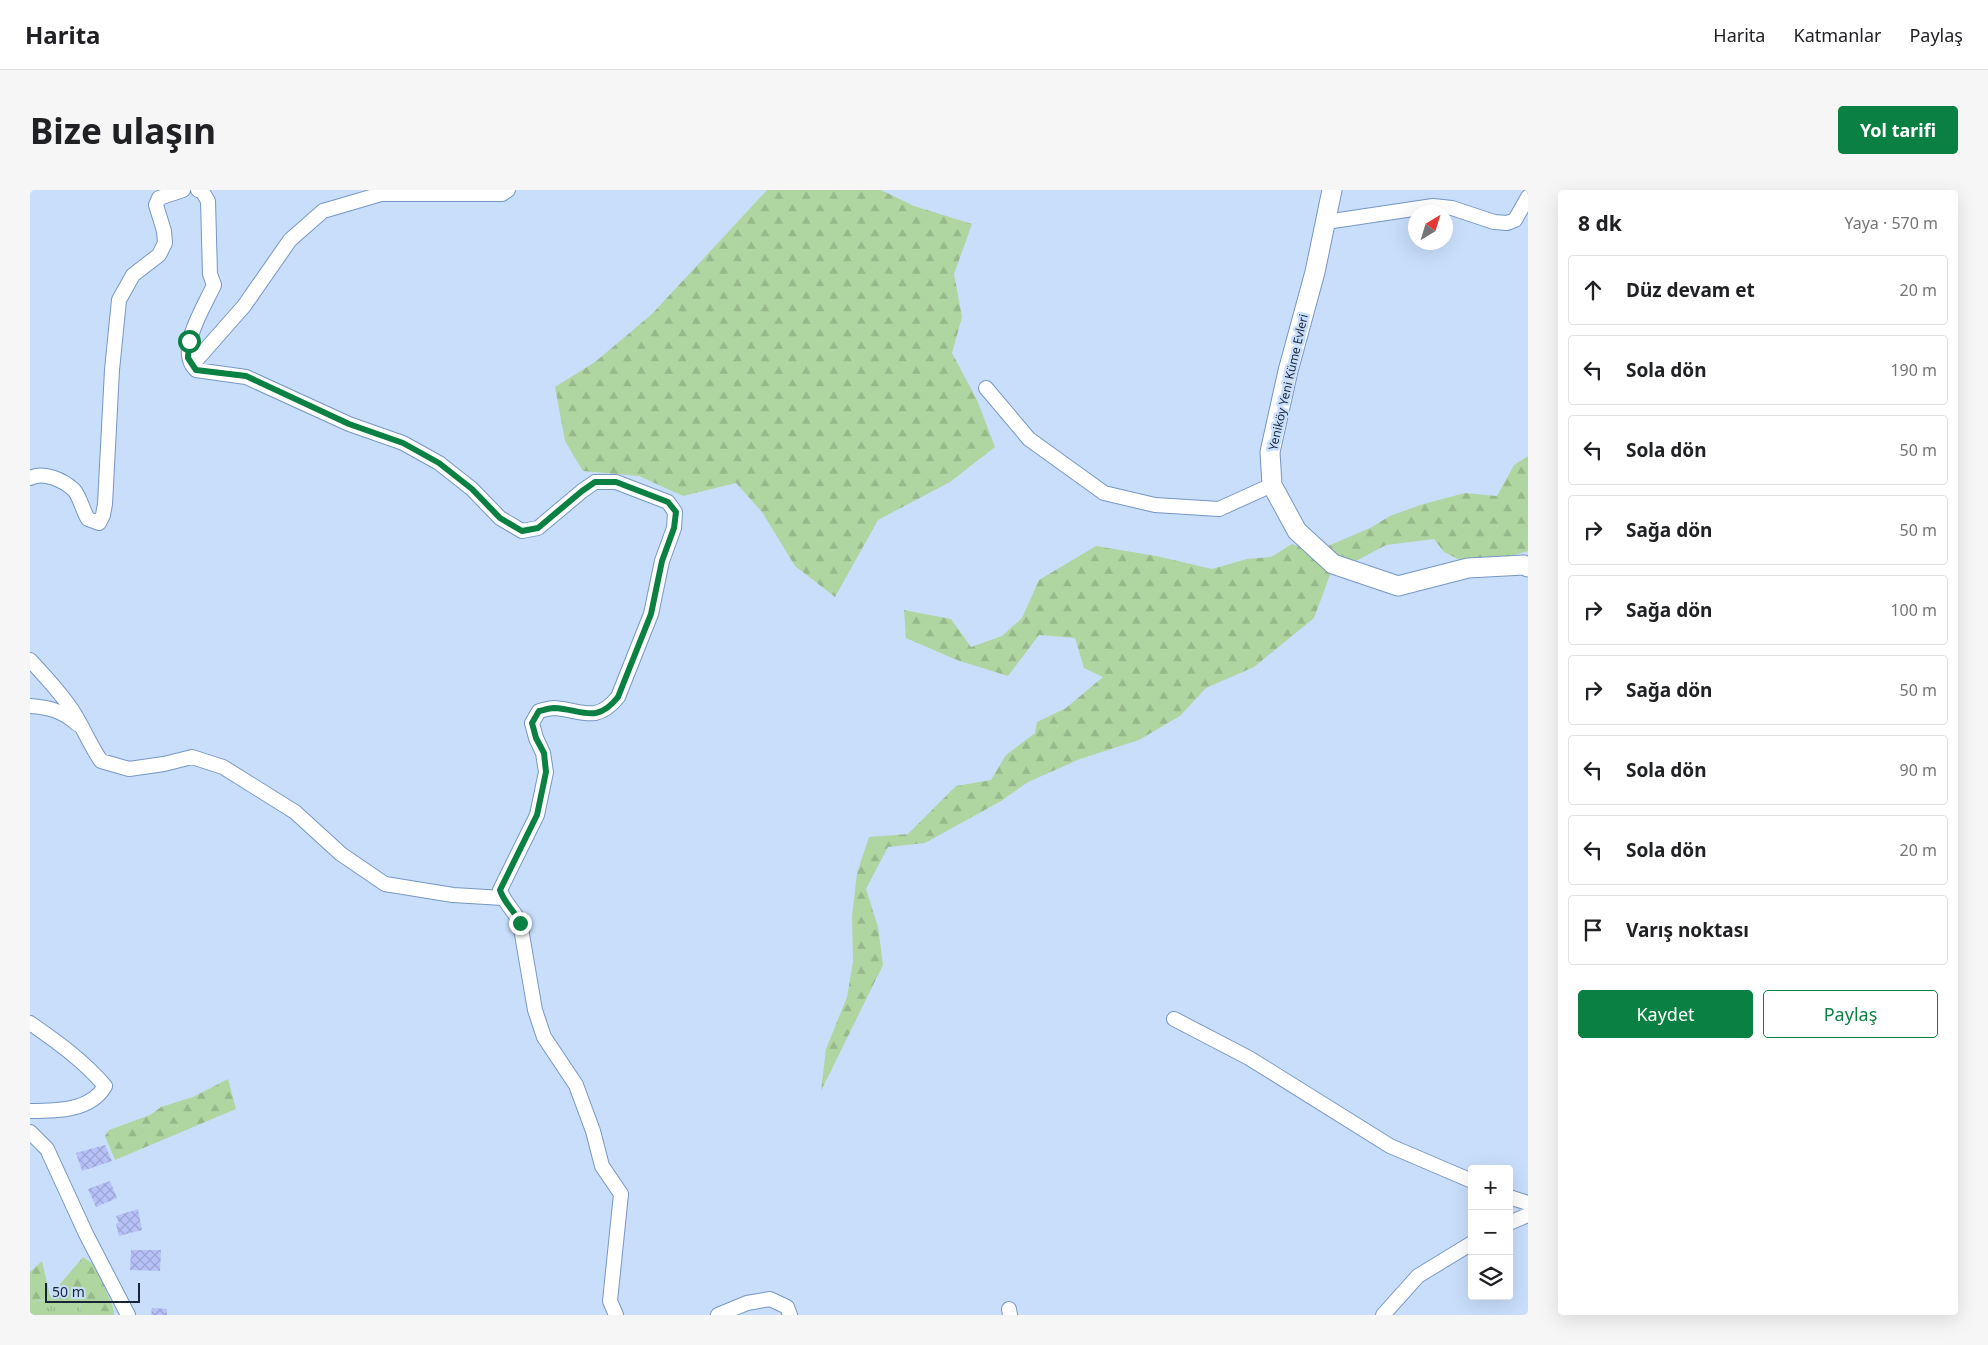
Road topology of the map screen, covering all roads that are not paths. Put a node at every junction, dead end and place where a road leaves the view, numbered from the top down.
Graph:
1 (183, 190) edge
2 (198, 190) edge
3 (508, 190) edge
4 (1332, 190) edge
5 (1528, 197) edge
6 (1522, 220) edge
7 (1326, 222) junction
8 (192, 366) junction
9 (986, 388) dead end
10 (30, 478) edge
11 (1272, 485) junction
12 (1528, 567) edge
13 (30, 660) edge
14 (30, 706) edge
15 (82, 729) junction
16 (503, 898) junction
17 (1174, 1019) dead end
18 (30, 1023) edge
19 (30, 1111) edge
20 (30, 1132) edge
21 (1468, 1179) edge
22 (1513, 1198) edge
23 (1528, 1203) edge
24 (1528, 1215) edge
25 (1513, 1221) edge
26 (1468, 1245) edge
27 (128, 1315) edge
28 (616, 1315) edge
29 (718, 1315) edge
30 (790, 1315) edge
31 (1383, 1315) edge

1 - 10 street
2 - 8 street
3 - 8 street
4 - 7 street, Yeniköy Yeni Küme Evleri
5 - 6 street
6 - 7 street
7 - 11 street, Yeniköy Yeni Küme Evleri
8 - 16 street
9 - 11 street
11 - 12 street, Yeniköy Yeni Küme Evleri
13 - 15 street
14 - 15 street
15 - 16 street
16 - 28 street
17 - 21 street
18 - 19 street
20 - 27 street
22 - 23 street
24 - 25 street
26 - 31 street
29 - 30 street

